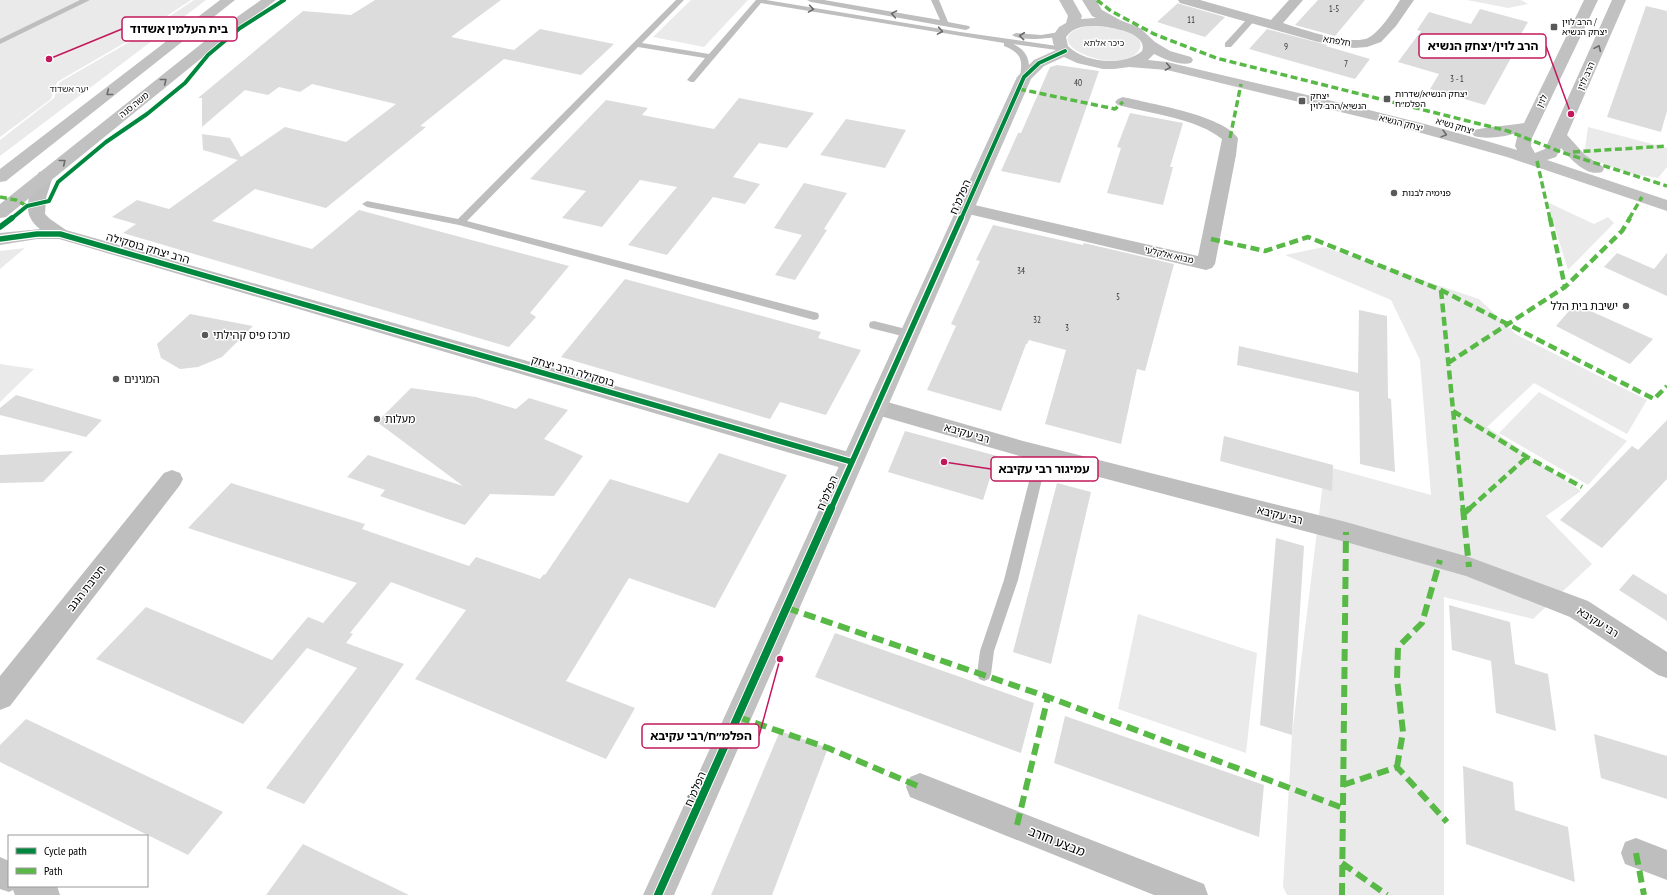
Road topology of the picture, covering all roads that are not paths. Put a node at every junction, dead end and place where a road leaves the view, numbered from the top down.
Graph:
1 (86, 0) edge
2 (228, 0) edge
3 (269, 0) edge
4 (680, 0) edge
5 (759, 0) edge
6 (811, 0) edge
7 (925, 0) edge
8 (1066, 0) edge
9 (1089, 0) edge
10 (1185, 0) edge
11 (1296, 0) edge
12 (1407, 0) edge
13 (1591, 0) edge
14 (1619, 0) edge
15 (833, 1) edge
16 (934, 1) edge
17 (825, 11) junction
18 (1252, 19) junction
19 (944, 23) junction
20 (1117, 24) junction
21 (1072, 26) junction
22 (1273, 26) junction
23 (1060, 34) junction
24 (996, 40) junction
25 (0, 42) edge
26 (636, 44) junction
27 (1149, 44) junction
28 (1228, 45) dead end
29 (1064, 50) junction
30 (711, 57) junction
31 (1080, 59) junction
32 (1130, 63) junction
33 (1024, 77) junction
34 (691, 80) dead end
35 (1123, 102) dead end
36 (1529, 126) junction
37 (1480, 133) junction
38 (1559, 136) junction
39 (1527, 152) junction
40 (29, 154) junction
41 (1550, 154) junction
42 (0, 169) edge
43 (1596, 169) junction
44 (45, 176) junction
45 (0, 177) edge
46 (1667, 195) edge
47 (367, 204) dead end
48 (1667, 206) edge
49 (966, 208) junction
50 (0, 213) edge
51 (460, 222) junction
52 (60, 234) junction
53 (0, 240) edge
54 (288, 299) joint
55 (814, 316) dead end
56 (874, 325) dead end
57 (910, 334) junction
58 (877, 408) junction
59 (1042, 454) junction
60 (852, 462) junction
61 (172, 479) dead end
62 (1667, 666) edge
63 (984, 674) dead end
64 (0, 697) edge
65 (920, 787) dead end
66 (1636, 853) dead end
67 (1667, 865) edge
68 (29, 887) edge
69 (45, 895) edge
70 (658, 895) edge
71 (1193, 895) edge

1 - 25 lane
2 -> 40 street
44 -> 3 street, משה סנה
4 - 26 lane
5 -> 17 lane
5 - 30 lane
6 - 15 lane
7 - 16 lane
8 - 21 street
9 - 20 street
10 - 18 street, חלפתא
11 - 22 street
12 - 22 street, חלפתא
13 - 36 street, לוין
38 -> 14 street, הרב לוין
15 - 17 lane
19 -> 15 lane
16 - 19 lane
17 -> 24 lane
18 - 22 street, חלפתא
18 - 28 lane
23 -> 19 lane
20 - 21 street
20 - 27 street
21 - 23 street
23 - 29 street
24 - 29 lane
24 - 33 lane
26 - 30 lane
26 - 51 lane
27 - 32 street
27 - 37 street, יצחק נשיא
29 - 31 street
29 - 33 street
30 - 34 lane
31 - 32 street
31 - 33 street
32 -> 39 street, יצחק הנשיא
33 - 49 street, הפלמ"ח
35 - 49 street, מבוא אלקלעי
36 - 37 street
36 - 39 street, לוין
37 - 39 street, יצחק נשיא
38 - 41 street, הרב לוין
38 - 43 street
39 - 41 street, יצחק נשיא
39 - 48 street, יצחק הנשיא
40 - 42 lane
40 - 45 street
41 - 43 street, יצחק נשיא
43 - 46 street, יצחק נשיא
44 - 50 street, משה סנה
44 - 52 street, הרב יצחק בוסקילה
47 - 51 lane
49 - 57 street, הפלמ"ח
51 - 55 lane
52 - 53 street, הרב יצחק בוסקילה
52 - 54 street, הרב יצחק בוסקילה
54 - 60 street, בוסקילה הרב יצחק
56 - 57 lane
57 - 58 street, הפלמ"ח
58 - 59 street, רבי עקיבא
58 - 60 street, הפלמ"ח
59 - 62 street, רבי עקיבא
59 - 63 lane
60 - 70 street, הפלמ"ח
61 - 64 street, חטיבת הנגב
65 - 71 street, מבצע חורב
66 - 67 street
68 - 69 street

